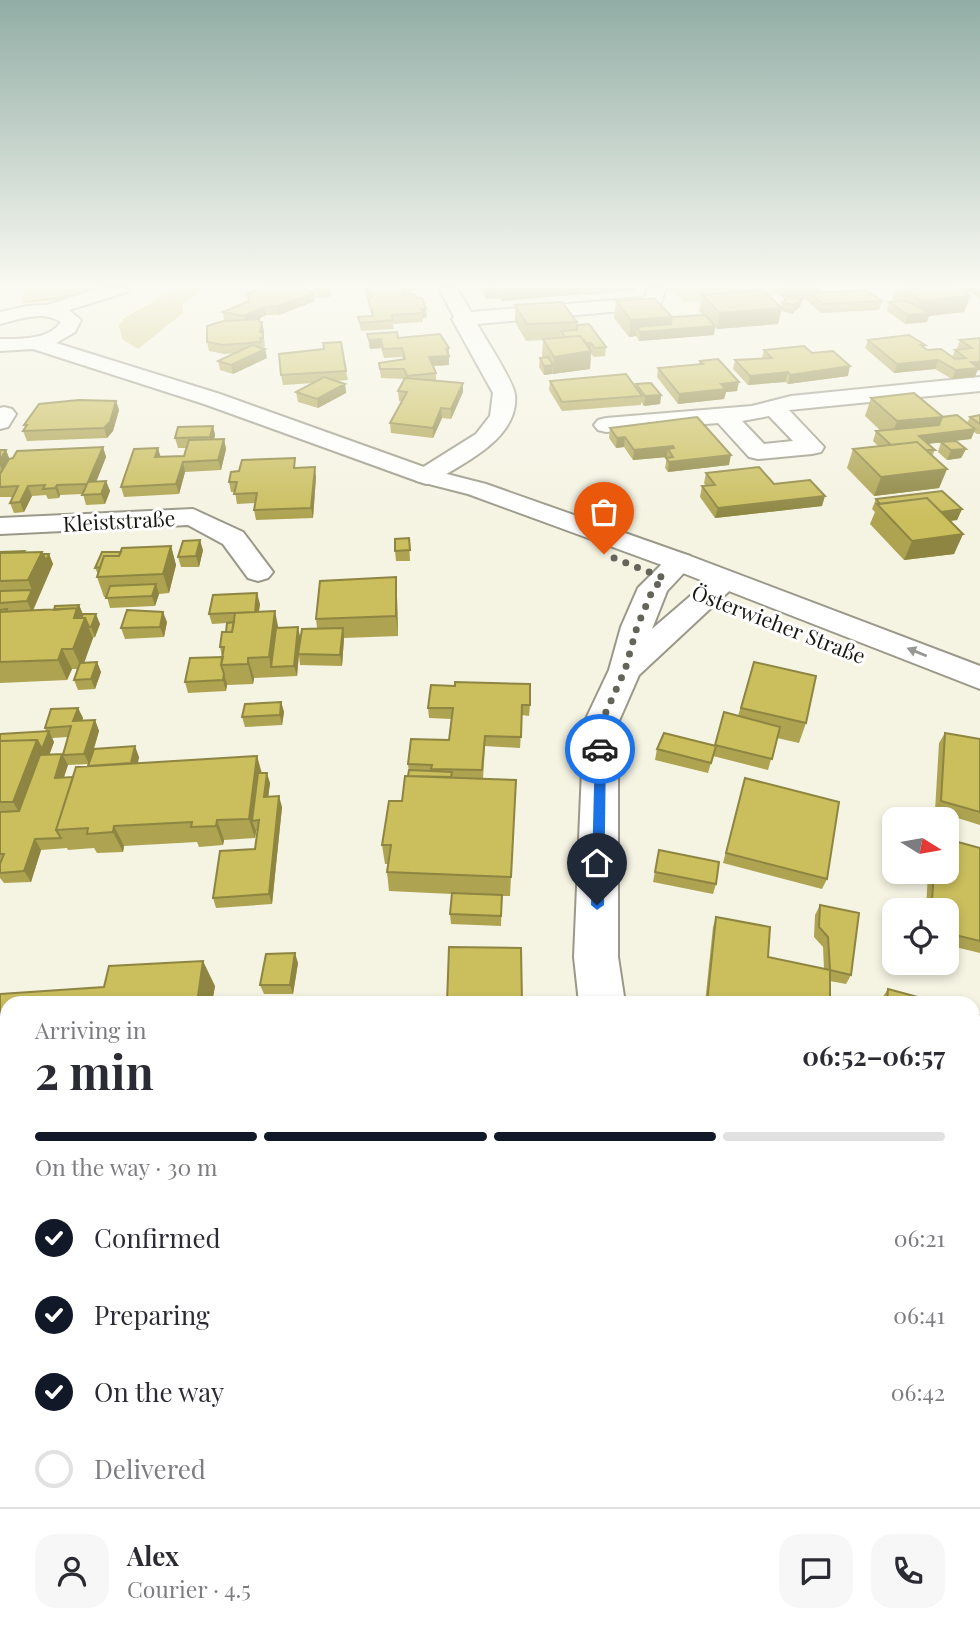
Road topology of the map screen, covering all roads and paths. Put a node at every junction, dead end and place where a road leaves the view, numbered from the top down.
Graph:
1 (104, 365) edge
2 (145, 365) edge
3 (489, 365) edge
4 (980, 384) edge
5 (212, 399) junction
6 (774, 408) junction
7 (724, 416) junction
8 (606, 425) dead end
9 (426, 476) junction
10 (0, 526) edge
11 (672, 570) junction
12 (258, 572) dead end
13 (718, 588) junction
14 (625, 670) junction
15 (980, 678) edge
16 (980, 700) edge
17 (601, 996) edge

1 - 5 street, Österwieher Straße
2 - 5 street, Österwieher Straße
3 - 9 street
4 - 6 street
5 - 9 street, Österwieher Straße
6 - 7 street
6 - 7 street
7 - 8 street
9 - 11 street, Österwieher Straße
10 - 12 street, Kleiststraße
11 - 13 street, Österwieher Straße
11 - 14 street
13 - 14 street
15 -> 13 street, Österwieher Straße
13 - 16 street, Österwieher Straße
14 - 17 street

